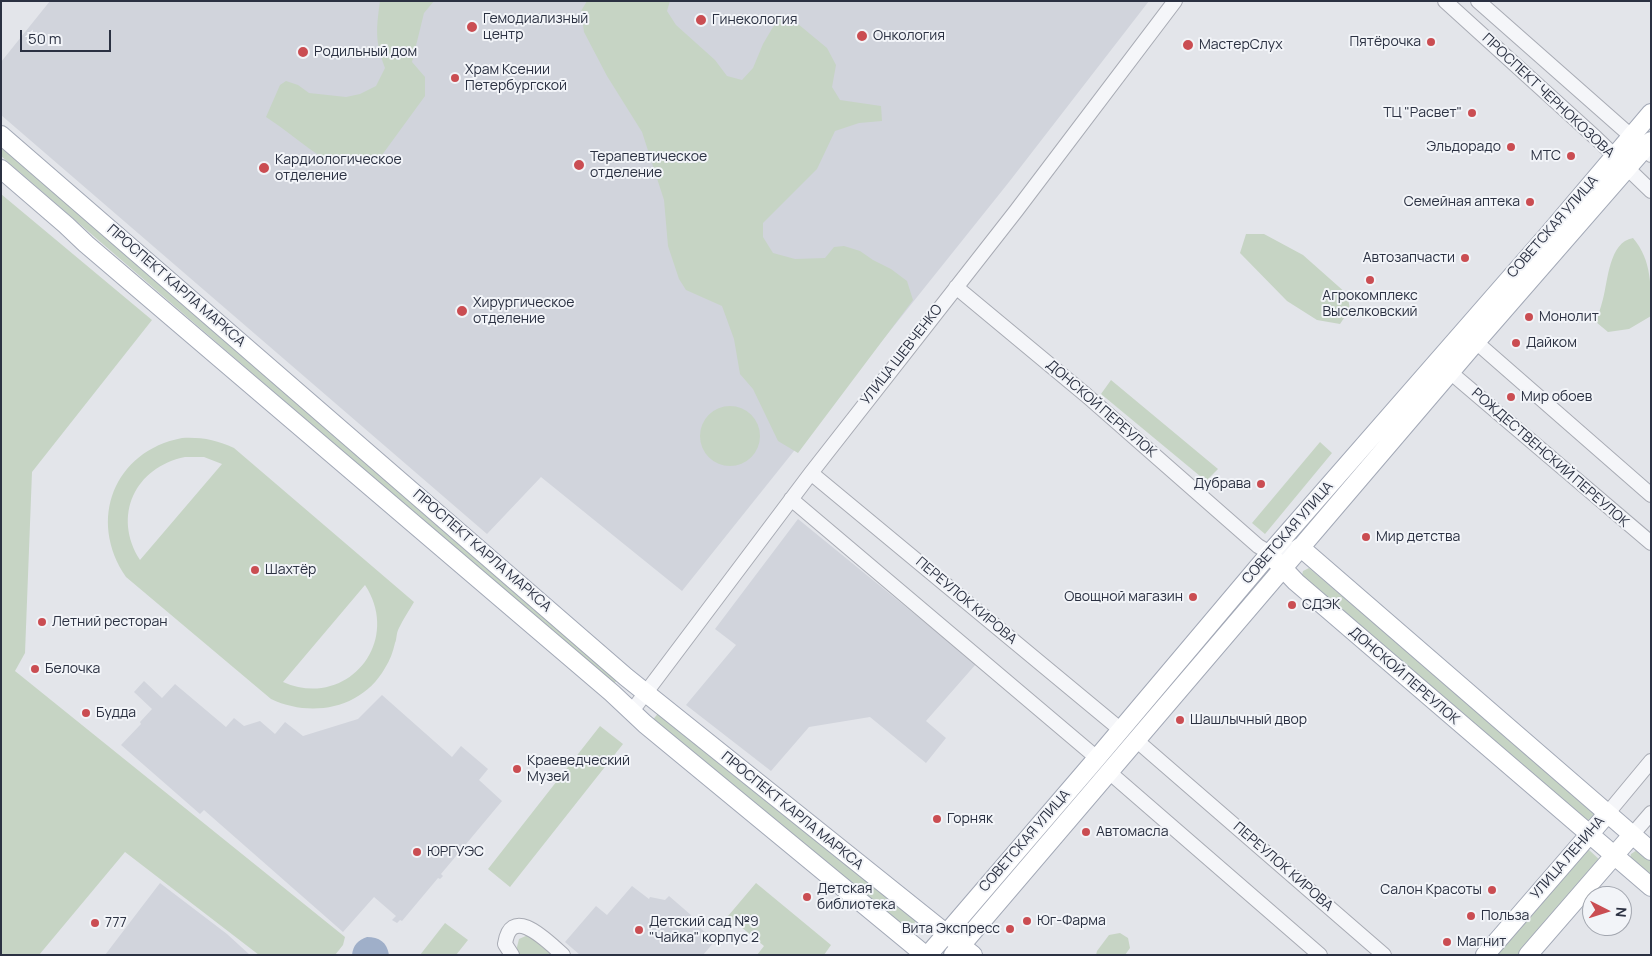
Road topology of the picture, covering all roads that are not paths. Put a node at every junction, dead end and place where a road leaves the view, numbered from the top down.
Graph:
1 (1176, 1) edge
2 (1445, 1) edge
3 (1478, 1) edge
4 (1651, 113) edge
5 (1, 135) edge
6 (1631, 136) junction
7 (1649, 148) edge
8 (1614, 156) junction
9 (1626, 168) junction
10 (1, 169) edge
11 (1651, 191) edge
12 (956, 287) junction
13 (1476, 342) junction
14 (1450, 372) junction
15 (811, 473) junction
16 (1651, 495) edge
17 (792, 499) junction
18 (1651, 543) edge
19 (1300, 547) junction
20 (1270, 553) junction
21 (1283, 569) junction
22 (646, 693) junction
23 (632, 711) junction
24 (1121, 730) junction
25 (1136, 740) junction
26 (1098, 758) junction
27 (1651, 761) edge
28 (1110, 772) junction
29 (1651, 813) edge
30 (1607, 814) junction
31 (1589, 835) junction
32 (1632, 835) junction
33 (1651, 851) edge
34 (1614, 856) junction
35 (1651, 887) edge
36 (945, 933) junction
37 (963, 952) edge
38 (512, 955) edge
39 (563, 955) edge
40 (926, 955) edge
41 (1320, 955) edge
42 (1384, 955) edge
43 (1485, 955) edge
44 (1528, 955) edge

1 - 12 street, УЛИЦА ШЕВЧЕНКО
2 - 8 street, ПРОСПЕКТ ЧЕРНОКОЗОВА
3 - 6 street, ПРОСПЕКТ ЧЕРНОКОЗОВА
4 - 6 main road, СОВЕТСКАЯ УЛИЦА
5 - 22 main road, ПРОСПЕКТ КАРЛА МАРКСА
6 - 7 street, ПРОСПЕКТ ЧЕРНОКОЗОВА
6 - 8 main road, СОВЕТСКАЯ УЛИЦА
7 - 9 main road, СОВЕТСКАЯ УЛИЦА
8 - 9 street, ПРОСПЕКТ ЧЕРНОКОЗОВА
8 - 20 main road, СОВЕТСКАЯ УЛИЦА
9 - 11 street, ПРОСПЕКТ ЧЕРНОКОЗОВА
9 - 13 main road, СОВЕТСКАЯ УЛИЦА
10 - 23 main road, ПРОСПЕКТ КАРЛА МАРКСА
12 - 15 street, УЛИЦА ШЕВЧЕНКО
12 - 20 street, ДОНСКОЙ ПЕРЕУЛОК
13 - 14 main road, СОВЕТСКАЯ УЛИЦА
13 - 16 street
14 - 18 street, РОЖДЕСТВЕНСКИЙ ПЕРЕУЛОК
14 - 19 main road, СОВЕТСКАЯ УЛИЦА
15 - 17 street, УЛИЦА ШЕВЧЕНКО
15 - 24 street, ПЕРЕУЛОК КИРОВА
17 - 22 street, УЛИЦА ШЕВЧЕНКО
17 - 26 street
19 - 20 street
19 - 21 main road, СОВЕТСКАЯ УЛИЦА
19 - 30 main road, ДОНСКОЙ ПЕРЕУЛОК
20 - 21 main road, ДОНСКОЙ ПЕРЕУЛОК
20 - 24 main road, СОВЕТСКАЯ УЛИЦА
21 - 25 main road, СОВЕТСКАЯ УЛИЦА
21 - 31 main road, ДОНСКОЙ ПЕРЕУЛОК
22 - 23 street, УЛИЦА ШЕВЧЕНКО
22 - 36 main road, ПРОСПЕКТ КАРЛА МАРКСА
23 - 40 main road, ПРОСПЕКТ КАРЛА МАРКСА
24 - 26 main road, СОВЕТСКАЯ УЛИЦА
25 - 28 main road, СОВЕТСКАЯ УЛИЦА
25 - 42 street, ПЕРЕУЛОК КИРОВА
26 - 36 main road, СОВЕТСКАЯ УЛИЦА
27 - 30 street, УЛИЦА ЛЕНИНА
28 - 37 main road, СОВЕТСКАЯ УЛИЦА
28 - 41 street
29 - 32 street
30 - 31 main road, УЛИЦА ЛЕНИНА
30 - 32 main road, ДОНСКОЙ ПЕРЕУЛОК
31 - 34 main road, ДОНСКОЙ ПЕРЕУЛОК
31 - 43 main road, УЛИЦА ЛЕНИНА
32 - 33 main road, ДОНСКОЙ ПЕРЕУЛОК
32 - 34 main road
34 - 35 main road, ДОНСКОЙ ПЕРЕУЛОК
34 - 44 main road
36 - 37 main road, ПРОСПЕКТ КАРЛА МАРКСА
36 - 40 main road, СОВЕТСКАЯ УЛИЦА
38 - 39 street

